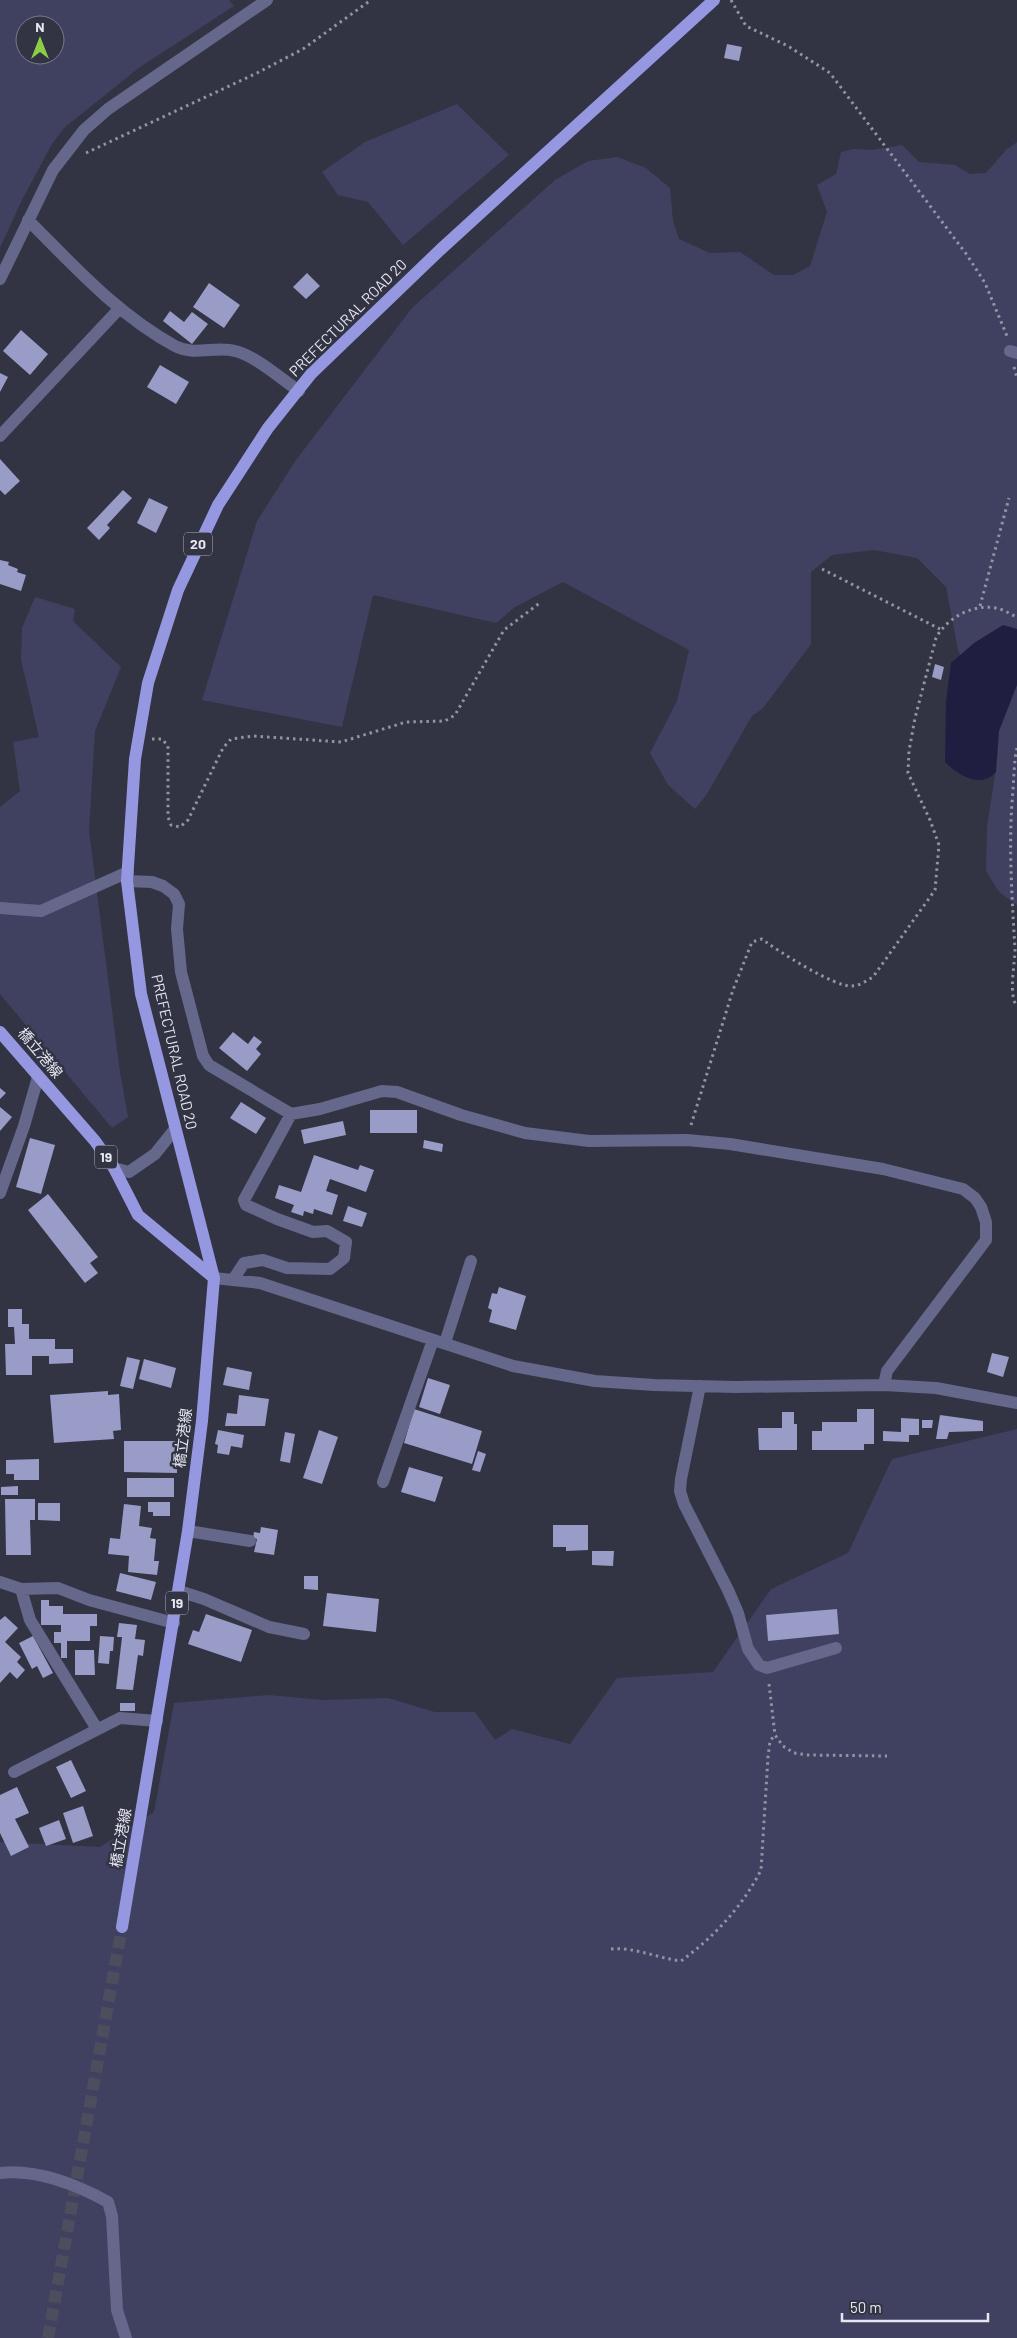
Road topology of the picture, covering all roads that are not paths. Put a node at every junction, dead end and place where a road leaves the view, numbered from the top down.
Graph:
1 (267, 0) edge
2 (714, 0) edge
3 (28, 220) junction
4 (0, 279) edge
5 (119, 309) junction
6 (299, 391) junction
7 (0, 436) edge
8 (127, 876) junction
9 (0, 908) edge
10 (0, 1032) edge
11 (38, 1077) junction
12 (291, 1114) junction
13 (175, 1129) junction
14 (114, 1168) junction
15 (0, 1193) edge
16 (471, 1261) dead end
17 (214, 1278) junction
18 (233, 1280) junction
19 (439, 1341) junction
20 (884, 1385) junction
21 (700, 1386) junction
22 (1017, 1403) edge
23 (383, 1482) dead end
24 (188, 1531) junction
25 (250, 1541) dead end
26 (0, 1582) edge
27 (21, 1589) junction
28 (179, 1591) junction
29 (174, 1623) junction
30 (304, 1634) dead end
31 (836, 1648) dead end
32 (157, 1721) junction
33 (97, 1728) junction
34 (14, 1772) dead end
35 (122, 1927) tunnel mouth
36 (0, 2173) edge
37 (126, 2338) edge

1 - 3 street
2 - 6 main road, PREFECTURAL ROAD 20 / 20
3 - 4 street
3 - 5 street
5 - 6 street
5 - 7 street
6 - 8 main road, PREFECTURAL ROAD 20 / 20
8 - 9 street
8 - 12 street
8 - 13 main road, PREFECTURAL ROAD 20 / 20
10 - 11 main road, 橋立港線 / 19
11 - 14 main road, 橋立港線 / 19
11 - 15 street
12 - 18 street
12 - 20 street
13 - 14 street
13 - 17 main road, PREFECTURAL ROAD 20 / 20
14 - 17 main road, 橋立港線 / 19
16 - 19 street
17 - 18 street
17 - 24 main road, 橋立港線 / 19
18 - 19 street
19 - 21 street
19 - 23 street
20 - 21 street
20 - 22 street
21 - 31 street
24 - 25 street
24 - 28 main road, 橋立港線 / 19
26 - 27 street
27 - 29 street
27 - 33 street
28 - 29 main road, 橋立港線 / 19
28 - 30 street
29 - 32 main road, 橋立港線 / 19
32 - 33 street
32 - 35 main road, 橋立港線 / 19
33 - 34 street
36 - 37 street

